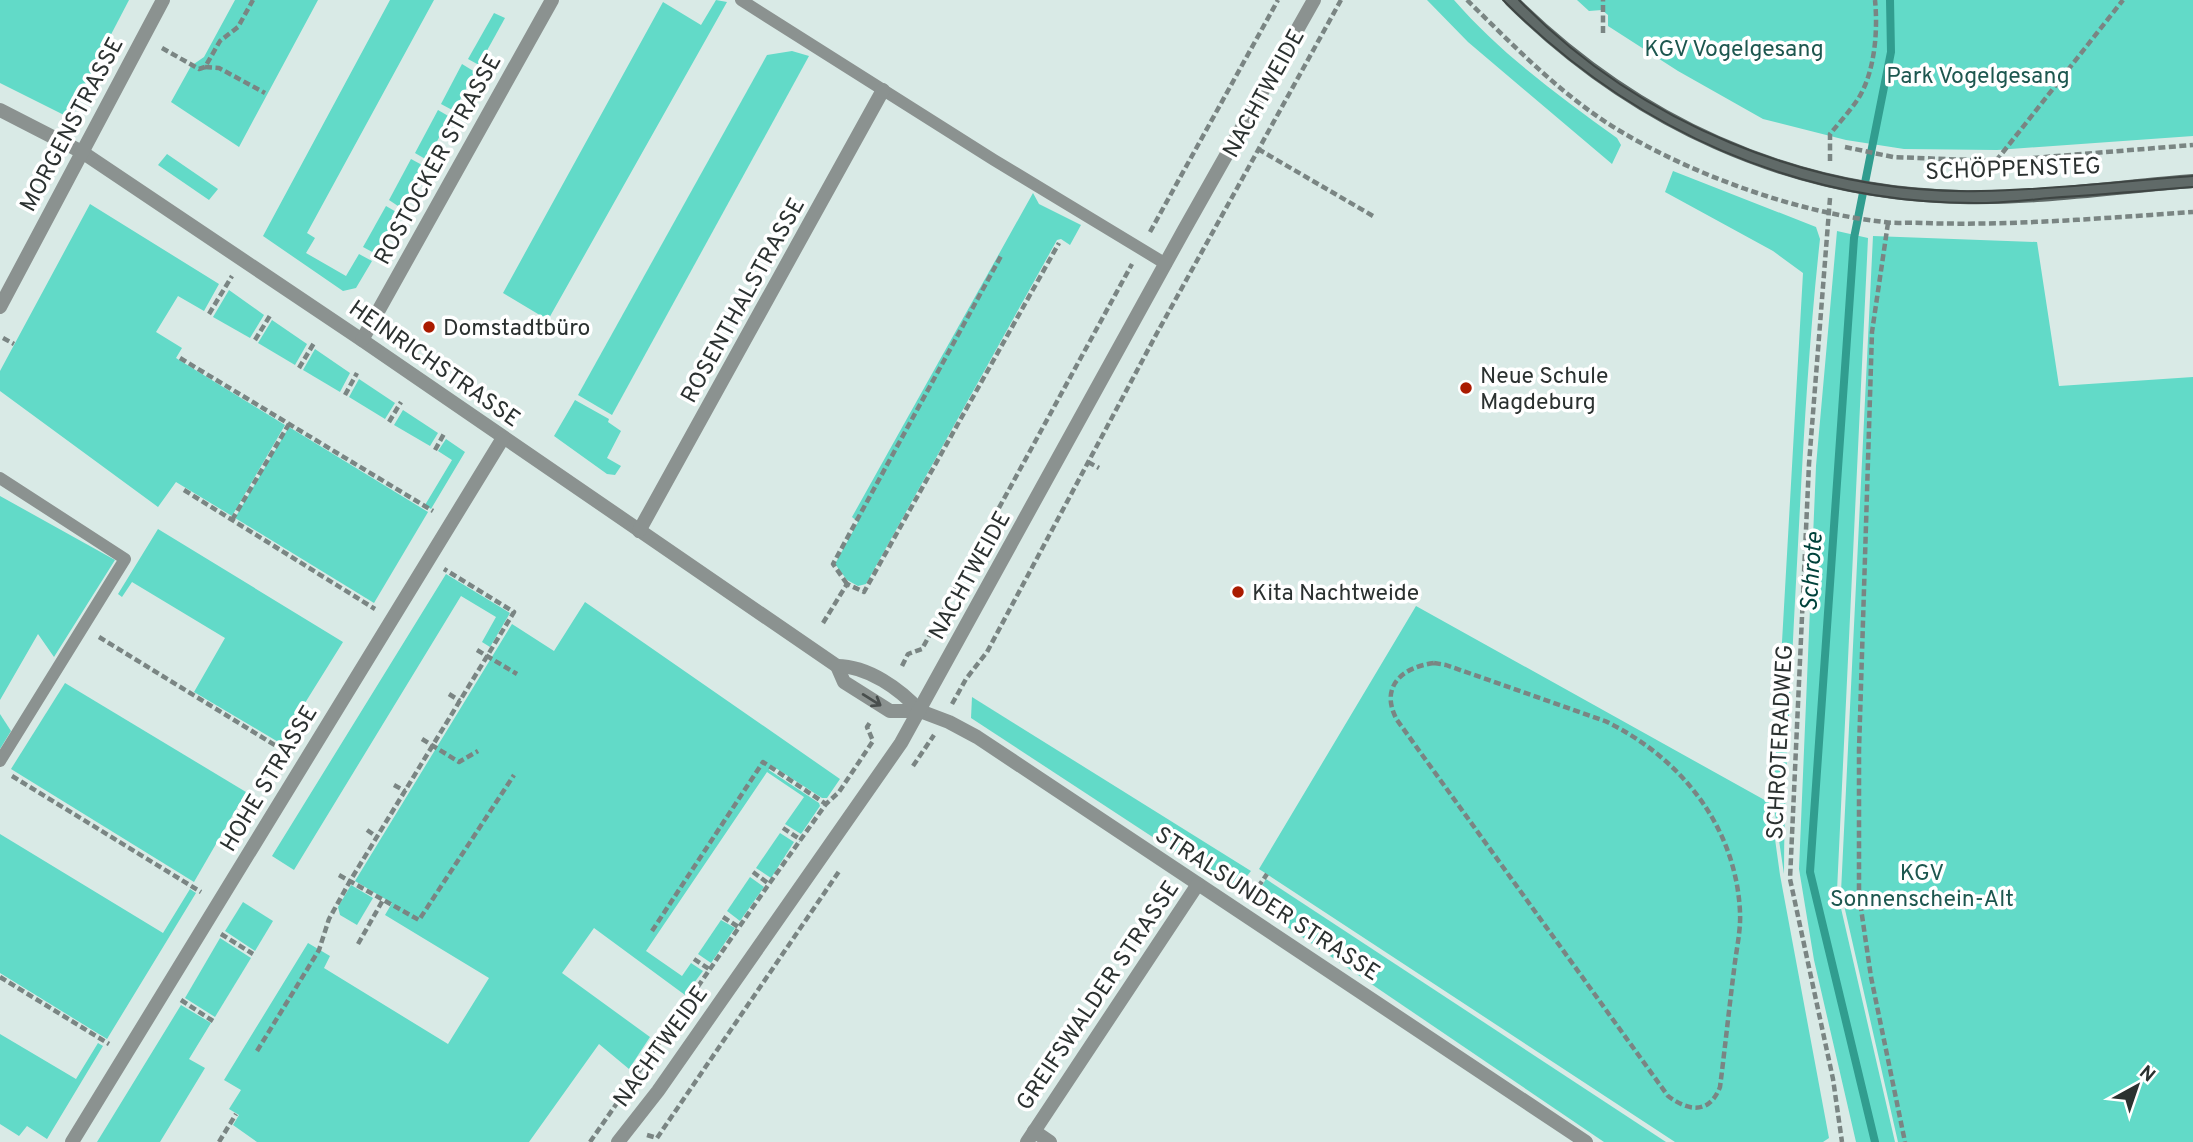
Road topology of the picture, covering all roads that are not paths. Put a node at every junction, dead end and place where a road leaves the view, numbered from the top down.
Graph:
1 (163, 0) edge
2 (552, 0) edge
3 (741, 0) edge
4 (1314, 0) edge
5 (1510, 0) edge
6 (883, 90) junction
7 (0, 110) edge
8 (82, 152) junction
9 (2193, 181) edge
10 (1166, 264) junction
11 (0, 307) edge
12 (362, 340) junction
13 (503, 438) junction
14 (0, 478) edge
15 (639, 531) junction
16 (837, 666) junction
17 (920, 711) junction
18 (0, 761) edge
19 (1198, 884) junction
20 (1030, 1137) edge
21 (72, 1142) edge
22 (618, 1142) edge
23 (1050, 1142) edge
24 (1586, 1142) edge

1 - 8 street, MORGENSTRASSE
2 - 12 street, ROSTOCKER STRASSE
3 - 6 lane
4 - 10 street, NACHTWEIDE
5 - 9 main road, SCHÖPPENSTEG
6 - 10 lane
6 - 15 street, ROSENTHALSTRASSE
7 - 8 street, HEINRICHSTRASSE
8 - 11 street, MORGENSTRASSE
8 - 12 street, HEINRICHSTRASSE
10 - 17 street, NACHTWEIDE
12 - 13 street, HEINRICHSTRASSE
13 - 15 street, HEINRICHSTRASSE
13 - 21 street, HOHE STRASSE
14 - 18 lane
15 - 16 street, HEINRICHSTRASSE
16 - 17 street, HEINRICHSTRASSE
16 -> 17 street, HEINRICHSTRASSE
17 - 19 street, STRALSUNDER STRASSE
17 - 22 street, NACHTWEIDE
19 - 20 street, GREIFSWALDER STRASSE
19 - 24 street, STRALSUNDER STRASSE
20 - 23 street, GREIFSWALDER STRASSE

